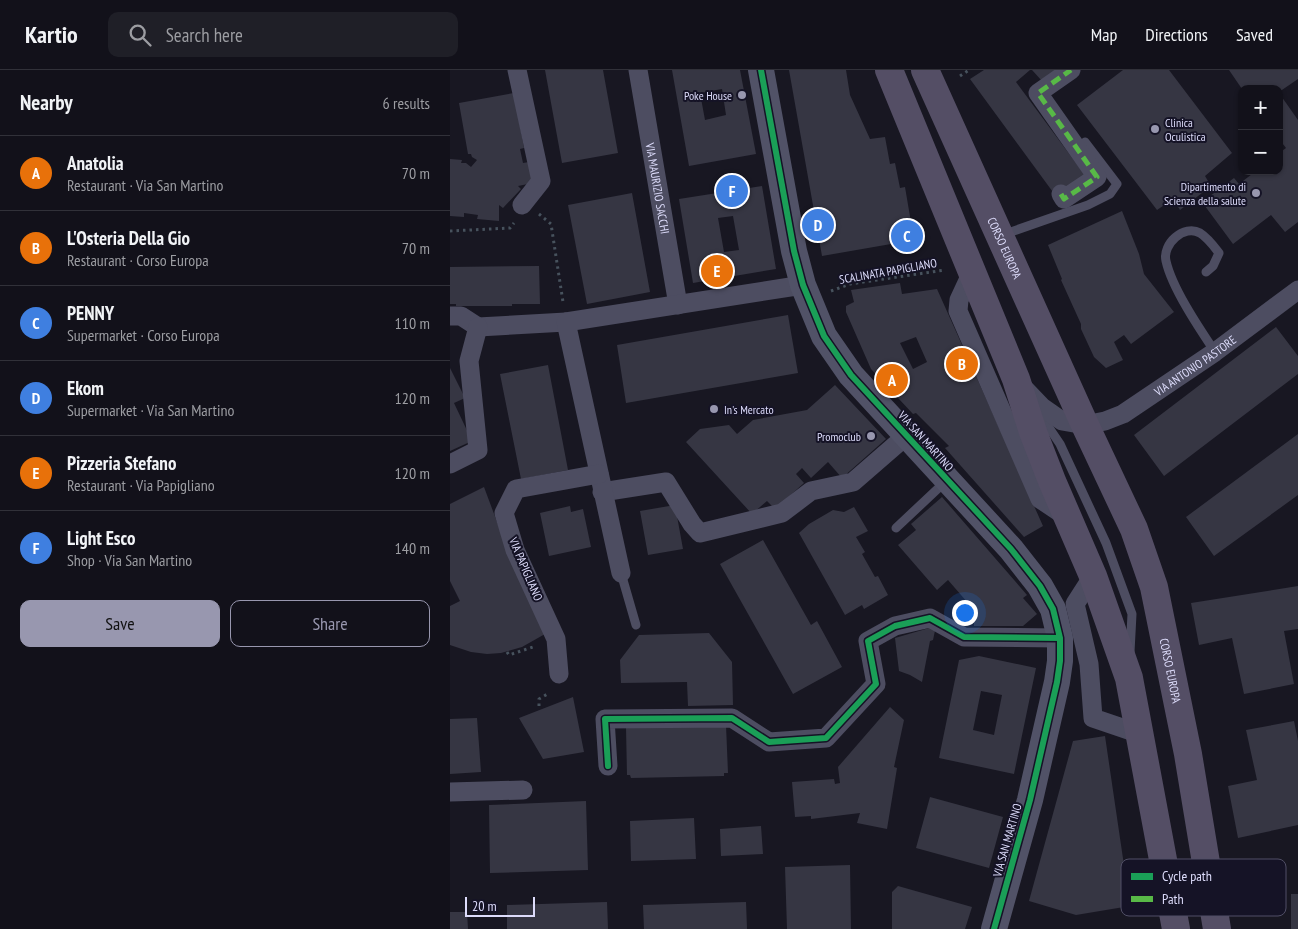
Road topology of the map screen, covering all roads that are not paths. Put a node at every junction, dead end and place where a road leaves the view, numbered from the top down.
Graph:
1 (517, 70) edge
2 (638, 70) edge
3 (761, 70) edge
4 (889, 70) edge
5 (925, 70) edge
6 (1071, 70) edge
7 (1085, 142) dead end
8 (1061, 194) dead end
9 (529, 208) road end
10 (1000, 236) junction
11 (961, 271) junction
12 (1206, 272) dead end
13 (803, 285) junction
14 (1298, 290) edge
15 (678, 305) junction
16 (450, 316) edge
17 (566, 322) junction
18 (478, 327) junction
19 (1215, 352) junction
20 (1016, 379) junction
21 (1085, 425) junction
22 (906, 436) junction
23 (450, 464) edge
24 (946, 481) junction
25 (601, 483) junction
26 (1067, 517) junction
27 (896, 528) dead end
28 (621, 572) joint
29 (1093, 576) junction
30 (636, 625) dead end
31 (1060, 638) junction
32 (559, 674) dead end
33 (1129, 678) junction
34 (1140, 734) junction
35 (608, 766) dead end
36 (523, 790) dead end
37 (450, 792) edge
38 (1163, 859) edge
39 (1205, 859) edge
40 (1174, 916) edge
41 (1214, 916) edge
42 (994, 929) edge
43 (1176, 929) edge
44 (1216, 929) edge

1 - 9 street
2 - 15 street, VIA MAURIZIO SACCHI
3 - 13 street, VIA SAN MARTINO
4 - 11 main road
5 - 10 main road, CORSO EUROPA
6 - 8 street
7 - 10 lane
10 - 21 main road, CORSO EUROPA
11 - 20 main road
11 - 26 street
12 - 19 lane
13 - 15 street
13 - 22 street, VIA SAN MARTINO
14 - 19 street, VIA ANTONIO PASTORE
15 - 17 street
16 - 18 street
17 - 18 street
17 - 25 street
18 - 23 street
19 - 21 street, VIA ANTONIO PASTORE
20 - 21 street
20 - 26 main road
20 - 33 lane
21 - 39 main road, CORSO EUROPA
22 - 24 street, VIA SAN MARTINO
22 - 25 street, VIA SAN MARTINO
24 - 27 lane
24 - 31 street, VIA SAN MARTINO
25 - 28 street
25 - 32 street, VIA PAPIGLIANO
26 - 29 main road
28 - 30 lane
29 - 33 main road
29 - 34 street
31 - 35 street
31 - 42 street, VIA SAN MARTINO
33 - 34 main road
34 - 38 main road
36 - 37 street
40 - 43 main road
41 - 44 main road, CORSO EUROPA

